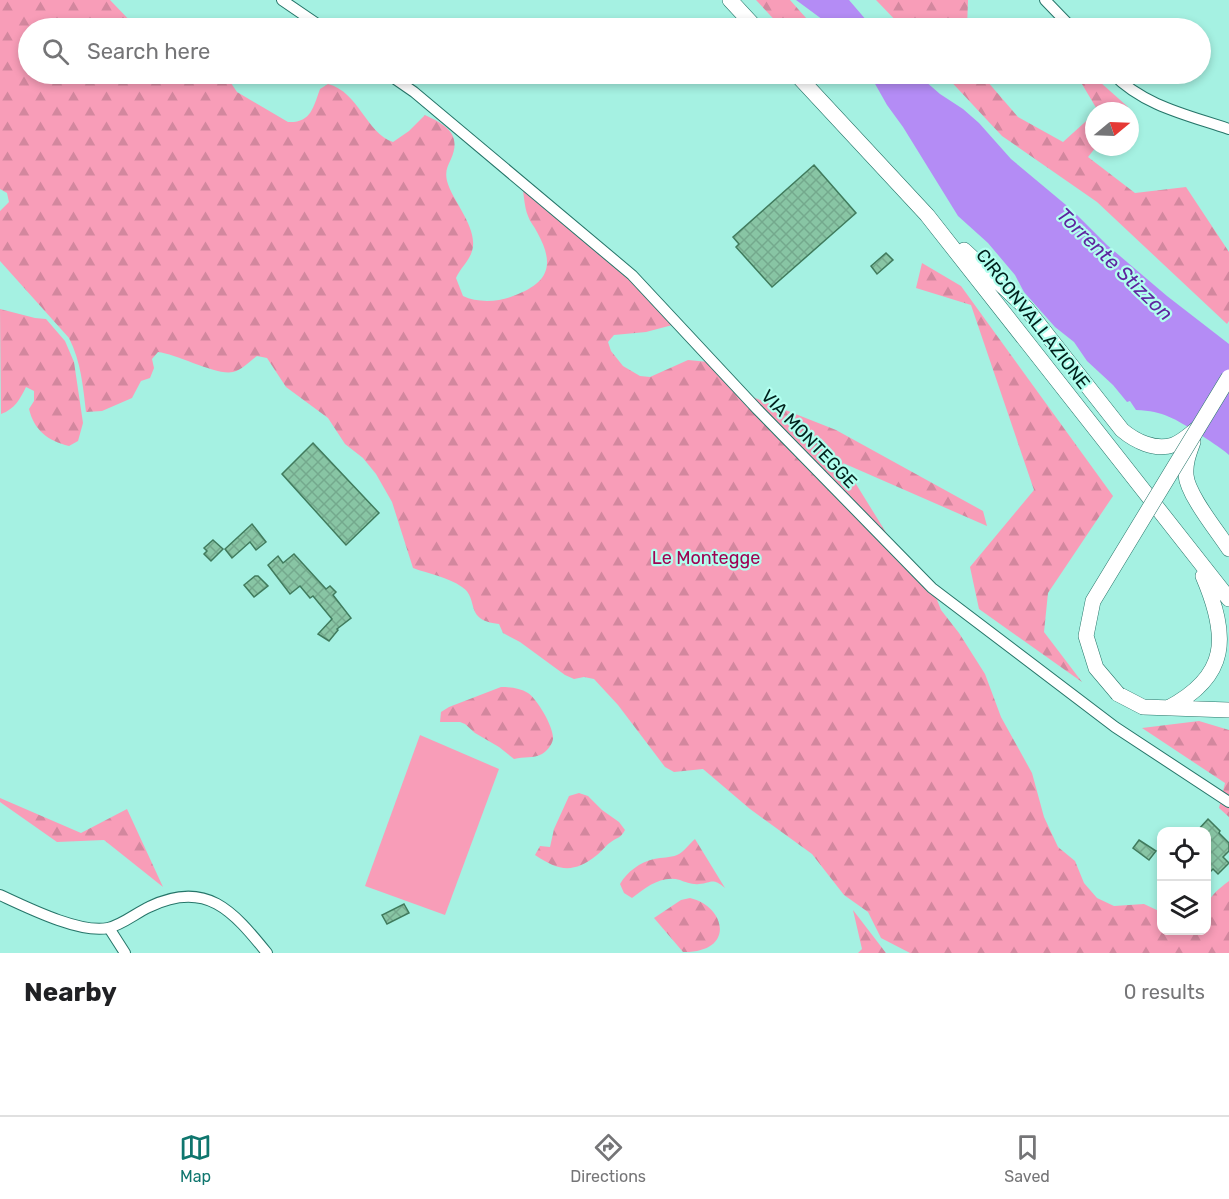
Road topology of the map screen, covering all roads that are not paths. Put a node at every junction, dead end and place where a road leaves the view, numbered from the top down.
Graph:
1 (282, 0) edge
2 (730, 0) edge
3 (1045, 0) edge
4 (308, 18) edge
5 (747, 18) edge
6 (1062, 18) edge
7 (402, 84) edge
8 (805, 84) edge
9 (1123, 84) edge
10 (1229, 129) edge
11 (927, 215) junction
12 (1229, 377) edge
13 (1198, 428) junction
14 (1229, 549) edge
15 (1191, 552) junction
16 (1229, 598) edge
17 (1168, 708) junction
18 (1229, 710) edge
19 (1229, 802) edge
20 (0, 895) edge
21 (109, 928) junction
22 (125, 953) edge
23 (267, 953) edge

1 - 4 street
2 - 5 highway
3 - 6 street
7 - 19 street, VIA MONTEGGE
8 - 11 highway, CIRCONVALLAZIONE
9 - 10 street
11 - 13 highway
11 - 15 highway, CIRCONVALLAZIONE
12 - 13 highway, bridge
13 - 14 highway, bridge
13 - 17 highway, bridge
15 - 16 highway, CIRCONVALLAZIONE
15 - 17 highway
17 - 18 highway
20 - 21 street
21 - 22 street
21 - 23 street

